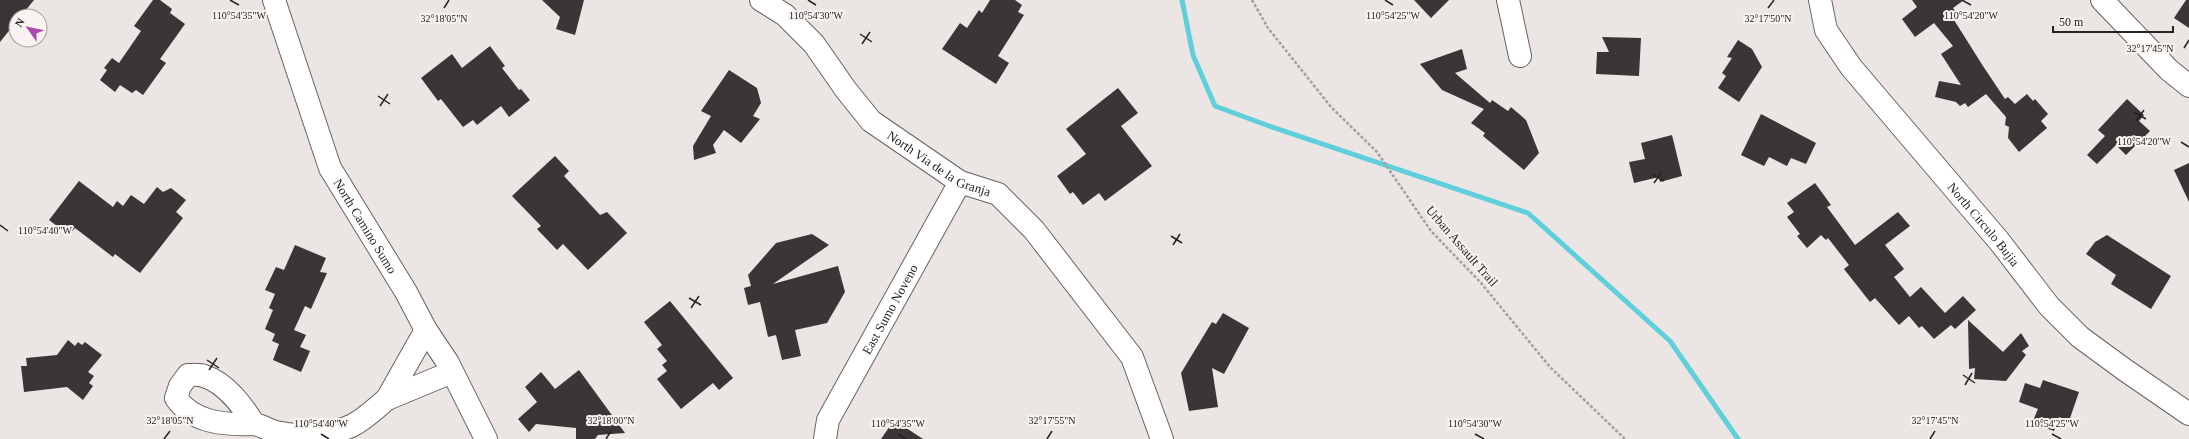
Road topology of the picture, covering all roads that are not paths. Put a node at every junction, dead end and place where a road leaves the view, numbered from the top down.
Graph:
1 (274, 0) edge
2 (761, 0) edge
3 (1508, 0) edge
4 (1820, 0) edge
5 (2102, 0) edge
6 (1520, 56) dead end
7 (2189, 86) edge
8 (960, 182) junction
9 (426, 330) junction
10 (452, 372) junction
11 (387, 399) junction
12 (2189, 414) edge
13 (254, 424) dead end
14 (486, 439) edge
15 (824, 439) edge
16 (1162, 439) edge

1 - 9 street, North Camino Sumo
2 - 8 street, North Via de la Granja
3 - 6 street
4 - 12 street, North Circulo Bujia
5 - 7 street
8 - 15 street, East Sumo Noveno
8 - 16 street, North Via de la Granja
9 - 10 street, North Camino Sumo
9 - 11 street
10 - 11 street
10 - 14 street, North Camino Sumo
11 - 13 street

